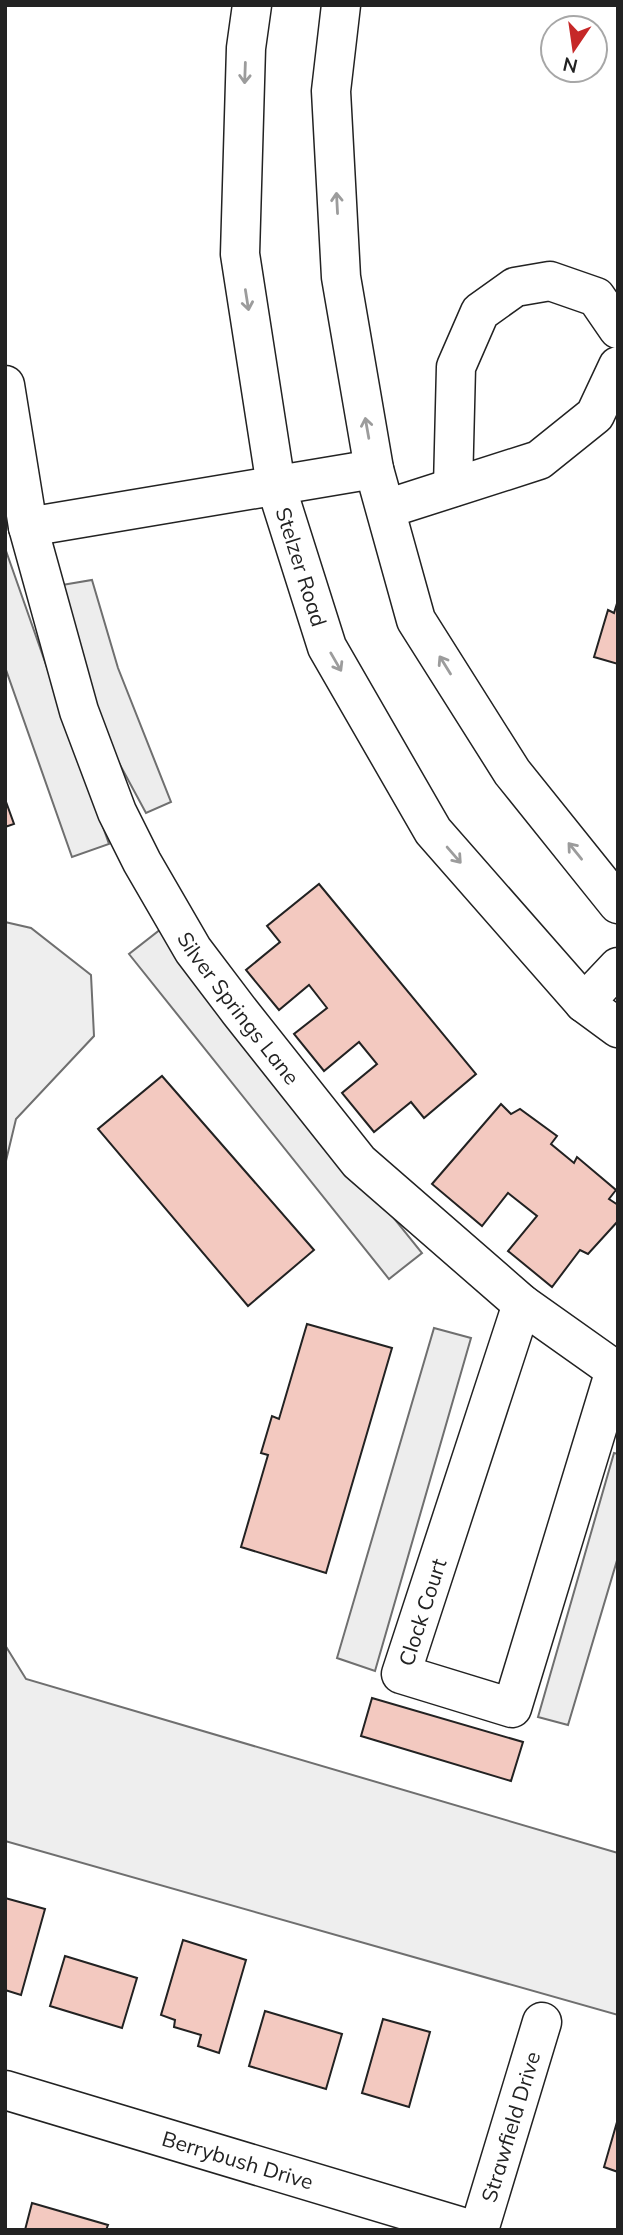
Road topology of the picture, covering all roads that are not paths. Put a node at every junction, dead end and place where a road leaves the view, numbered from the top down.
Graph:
1 (252, 5) edge
2 (341, 5) edge
3 (618, 329) edge
4 (618, 366) edge
5 (5, 385) edge
6 (374, 469) junction
7 (276, 486) junction
8 (453, 487) junction
9 (386, 509) junction
10 (29, 527) junction
11 (618, 904) edge
12 (618, 967) edge
13 (584, 1003) junction
14 (618, 1028) edge
15 (522, 1304) junction
16 (617, 1371) edge
17 (542, 2022) dead end
18 (5, 2090) edge
19 (472, 2230) edge
20 (479, 2230) edge

1 -> 7 street, Stelzer Road
6 -> 2 street
3 - 8 street
4 - 8 street
5 - 10 street, Silver Springs Lane
6 - 7 street
6 - 9 street
7 - 10 street
7 -> 13 street, Stelzer Road
8 - 9 street
11 -> 9 street
10 - 15 street, Silver Springs Lane
12 - 13 street
13 - 14 street, Stelzer Road
15 - 16 street, Silver Springs Lane
15 - 16 street, Clock Court
17 - 20 street, Strawfield Drive
18 - 19 street, Berrybush Drive

